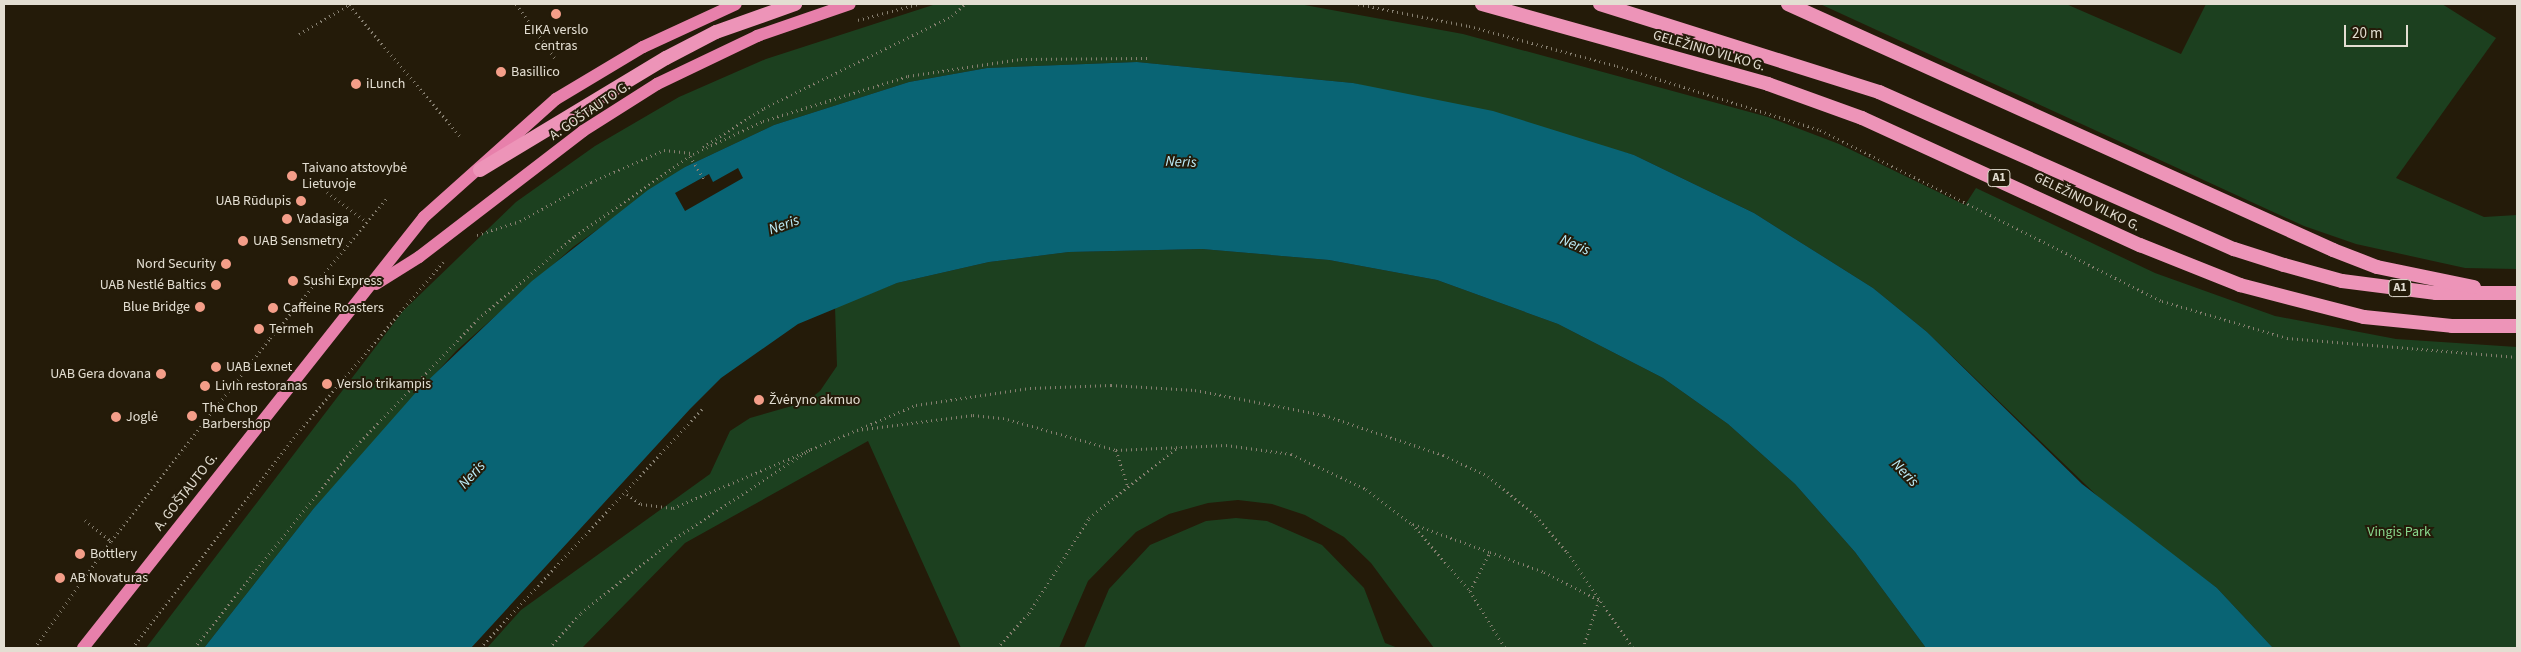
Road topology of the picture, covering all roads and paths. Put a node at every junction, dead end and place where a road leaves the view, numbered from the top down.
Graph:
1 (516, 4) edge
2 (736, 4) edge
3 (794, 4) edge
4 (850, 4) edge
5 (918, 4) edge
6 (965, 4) edge
7 (1358, 4) edge
8 (1482, 4) edge
9 (1600, 4) edge
10 (1788, 4) edge
11 (848, 23) dead end
12 (299, 34) dead end
13 (555, 58) dead end
14 (1148, 58) dead end
15 (460, 136) dead end
16 (692, 155) junction
17 (480, 170) junction
18 (704, 179) dead end
19 (328, 192) dead end
20 (388, 197) dead end
21 (368, 222) junction
22 (479, 226) dead end
23 (473, 232) dead end
24 (466, 238) dead end
25 (448, 257) dead end
26 (372, 286) junction
27 (2517, 293) edge
28 (2517, 326) edge
29 (2517, 357) edge
30 (703, 408) dead end
31 (851, 431) junction
32 (819, 443) junction
33 (1180, 445) junction
34 (1116, 450) junction
35 (1128, 487) junction
36 (627, 494) junction
37 (85, 520) dead end
38 (1412, 524) junction
39 (112, 541) junction
40 (1490, 552) junction
41 (1470, 591) junction
42 (1599, 600) junction
43 (34, 648) edge
44 (83, 648) edge
45 (132, 648) edge
46 (194, 648) edge
47 (480, 648) edge
48 (549, 648) edge
49 (997, 648) edge
50 (1505, 648) edge
51 (1583, 648) edge
52 (1633, 648) edge

1 - 13 path
2 - 17 main road, A. GOŠTAUTO G.
3 - 17 highway
4 - 26 main road, A. GOŠTAUTO G.
5 - 11 path
6 - 16 path
7 - 29 path
8 - 28 highway, GELEŽINIO VILKO G. / A1
9 - 27 highway, GELEŽINIO VILKO G. / A1
10 - 27 highway
12 - 15 path
14 - 16 path
16 - 18 path
16 - 24 path
16 - 46 path
17 - 26 main road, A. GOŠTAUTO G.
19 - 21 path
20 - 21 path
21 - 39 path
22 - 23 path
25 - 45 path
26 - 44 main road, A. GOŠTAUTO G.
30 - 36 path
31 - 32 path
31 - 34 path
31 - 42 path
32 - 36 path
32 - 48 path
33 - 34 path
33 - 35 path
33 - 38 path
34 - 35 path
35 - 49 path
36 - 47 path
37 - 39 path
38 - 40 path
38 - 41 path
39 - 43 path
40 - 41 path
40 - 42 path
41 - 50 path
42 - 51 path
42 - 52 path

